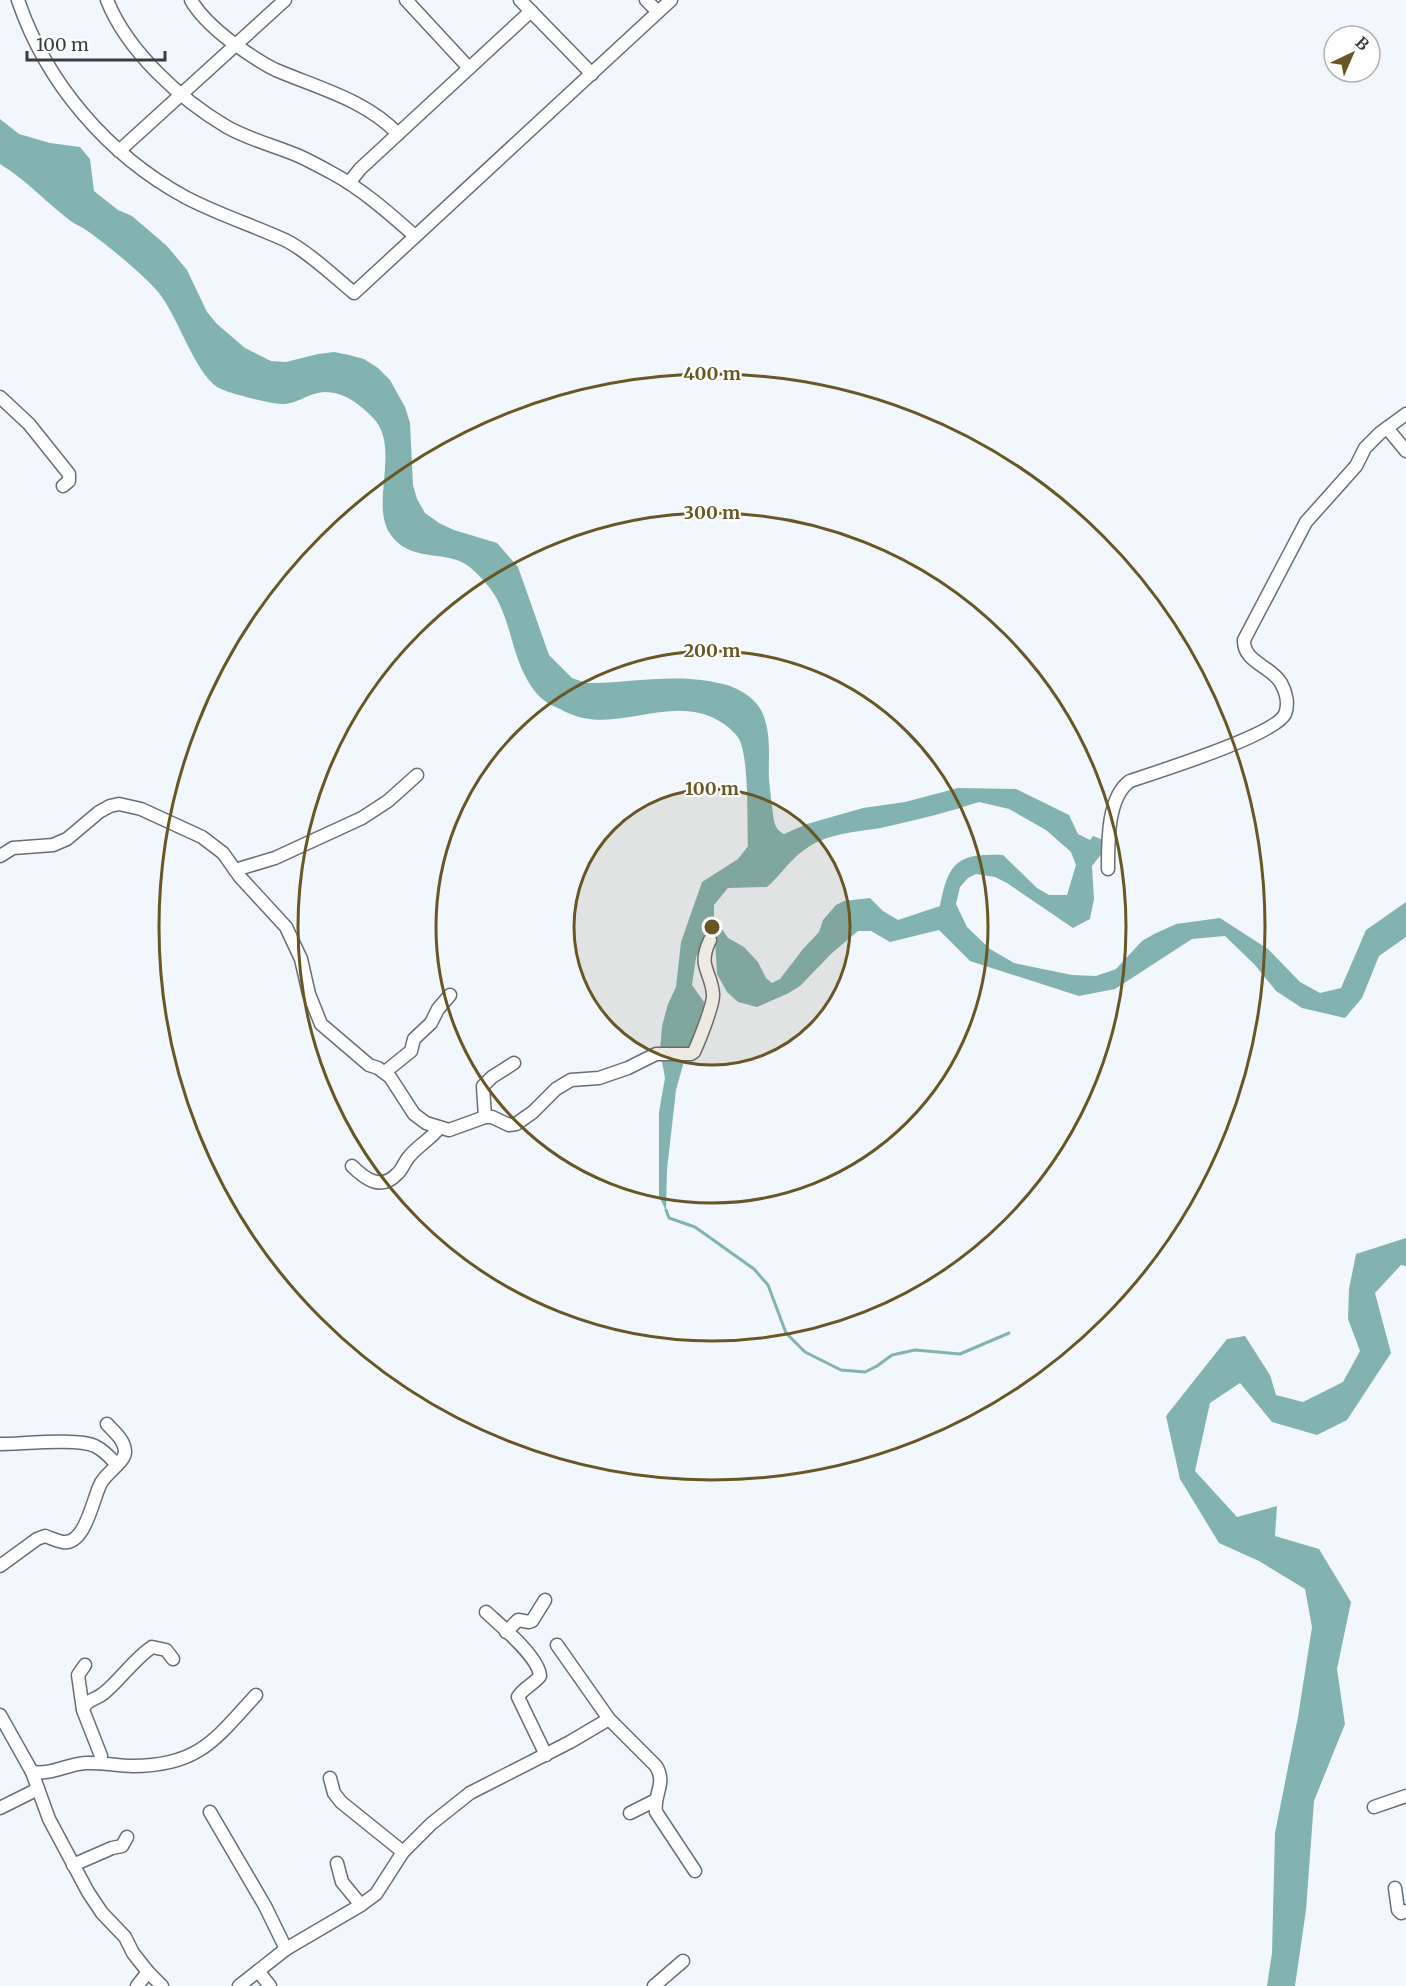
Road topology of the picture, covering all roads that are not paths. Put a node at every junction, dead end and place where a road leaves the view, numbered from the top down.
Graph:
1 (18, 0) edge
2 (107, 0) edge
3 (191, 0) edge
4 (285, 0) edge
5 (406, 0) edge
6 (520, 0) edge
7 (646, 0) edge
8 (671, 0) edge
9 (531, 11) junction
10 (658, 12) junction
11 (236, 45) junction
12 (469, 68) junction
13 (592, 74) junction
14 (182, 94) junction
15 (398, 134) junction
16 (119, 151) junction
17 (349, 183) junction
18 (415, 236) junction
19 (0, 397) edge
20 (1406, 414) edge
21 (1386, 428) junction
22 (1406, 452) edge
23 (63, 486) dead end
24 (417, 775) dead end
25 (0, 856) edge
26 (1108, 869) dead end
27 (235, 870) junction
28 (710, 940) dead end
29 (450, 995) dead end
30 (514, 1063) dead end
31 (385, 1072) junction
32 (485, 1117) junction
33 (439, 1128) junction
34 (352, 1166) dead end
35 (107, 1424) dead end
36 (0, 1444) edge
37 (116, 1464) junction
38 (0, 1566) edge
39 (545, 1600) dead end
40 (486, 1612) dead end
41 (506, 1632) junction
42 (557, 1645) dead end
43 (173, 1659) dead end
44 (85, 1665) dead end
45 (255, 1695) dead end
46 (83, 1710) junction
47 (0, 1715) edge
48 (609, 1719) junction
49 (546, 1755) junction
50 (100, 1763) junction
51 (32, 1772) junction
52 (330, 1778) dead end
53 (38, 1789) junction
54 (1406, 1796) edge
55 (656, 1800) junction
56 (1374, 1807) dead end
57 (0, 1808) edge
58 (210, 1812) dead end
59 (630, 1813) dead end
60 (127, 1837) dead end
61 (403, 1852) junction
62 (337, 1863) dead end
63 (73, 1865) junction
64 (695, 1871) dead end
65 (1395, 1888) dead end
66 (361, 1905) junction
67 (1406, 1911) edge
68 (286, 1949) junction
69 (683, 1961) dead end
70 (258, 1971) junction
71 (148, 1972) junction
72 (137, 1986) edge
73 (162, 1986) edge
74 (239, 1986) edge
75 (270, 1986) edge
76 (654, 1986) edge

1 - 16 street
2 - 14 street
3 - 11 street
4 - 11 street
5 - 12 street
6 - 9 street
7 - 10 street
8 - 10 street
9 - 12 street
9 - 13 street
10 - 13 street
11 - 14 street
11 - 15 street
12 - 15 street
13 - 18 street
14 - 16 street
14 - 17 street
15 - 17 street
16 - 18 street
17 - 18 street
19 - 23 street
20 - 21 street
21 - 22 street
21 - 26 street
24 - 27 street
25 - 27 street
27 - 31 street
28 - 32 street
29 - 31 street
30 - 32 street
31 - 33 street
32 - 33 street
33 - 34 street
35 - 37 street
36 - 37 street
37 - 38 street
39 - 41 street
40 - 41 street
41 - 49 street
42 - 48 street
43 - 46 street
44 - 46 street
45 - 50 street
46 - 50 street
47 - 51 street
48 - 49 street
48 - 55 street
49 - 61 street
50 - 51 street
51 - 53 street
52 - 61 street
53 - 57 street
53 - 63 street
54 - 56 street
55 - 59 street
55 - 64 street
58 - 68 street
60 - 63 street
61 - 66 street
62 - 66 street
63 - 71 street
65 - 67 street
66 - 68 street
68 - 70 street
69 - 76 street
70 - 74 street
70 - 75 street
71 - 72 street
71 - 73 street

